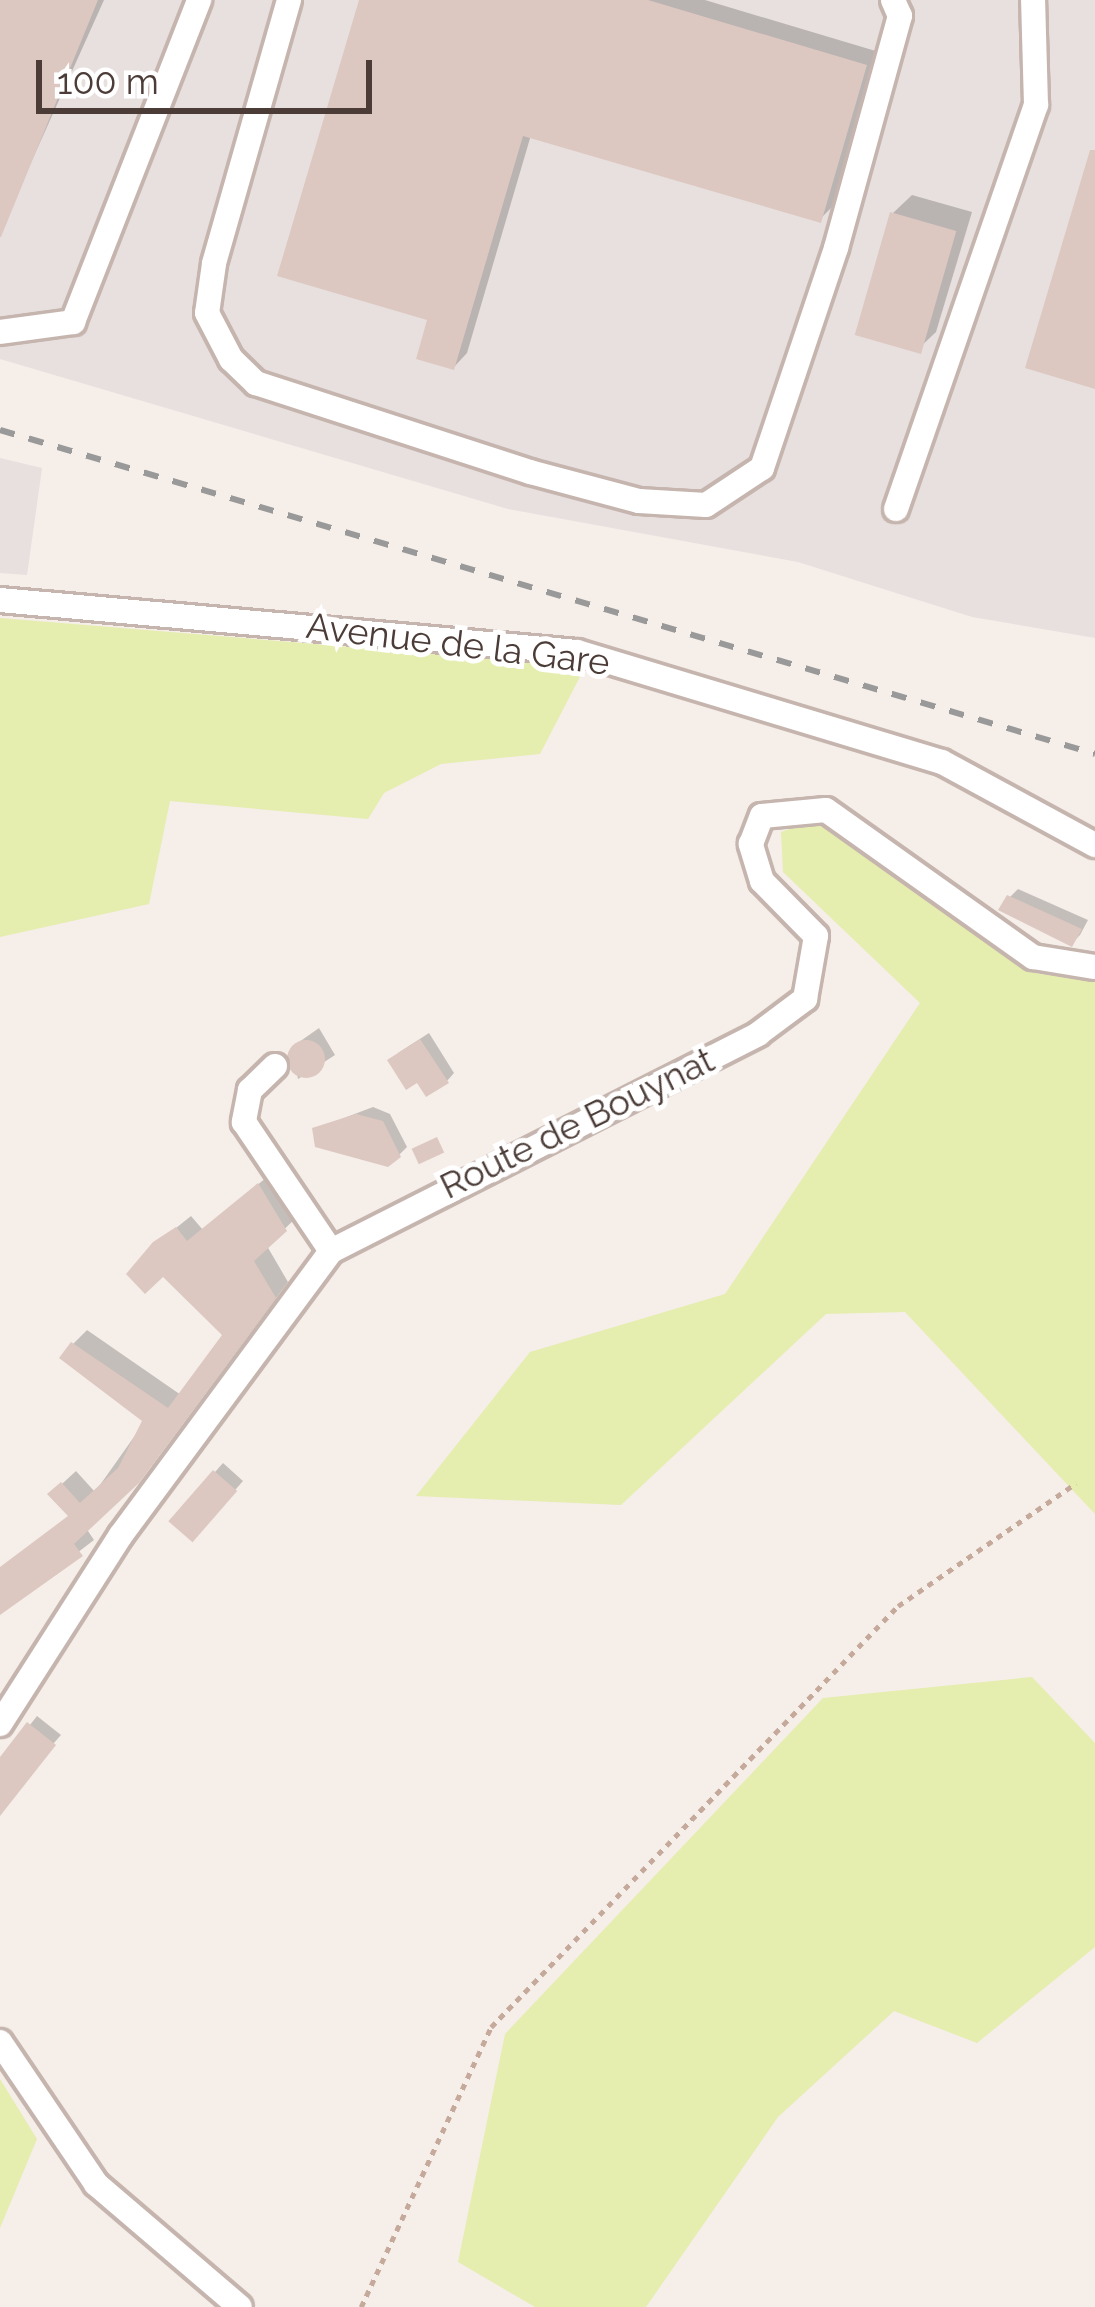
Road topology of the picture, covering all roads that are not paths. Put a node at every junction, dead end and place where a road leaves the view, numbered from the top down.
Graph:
1 (199, 0) edge
2 (289, 0) edge
3 (893, 0) edge
4 (1033, 0) edge
5 (0, 332) edge
6 (896, 509) dead end
7 (0, 600) edge
8 (1095, 845) edge
9 (1095, 967) edge
10 (275, 1066) dead end
11 (331, 1250) junction
12 (0, 1724) edge
13 (0, 2042) edge
14 (240, 2307) edge

1 - 5 street
2 - 3 street
4 - 6 street
7 - 8 street, Avenue de la Gare
9 - 11 street, Route de Bouynat
10 - 11 street
11 - 12 street, Route de Bouynat
13 - 14 street

